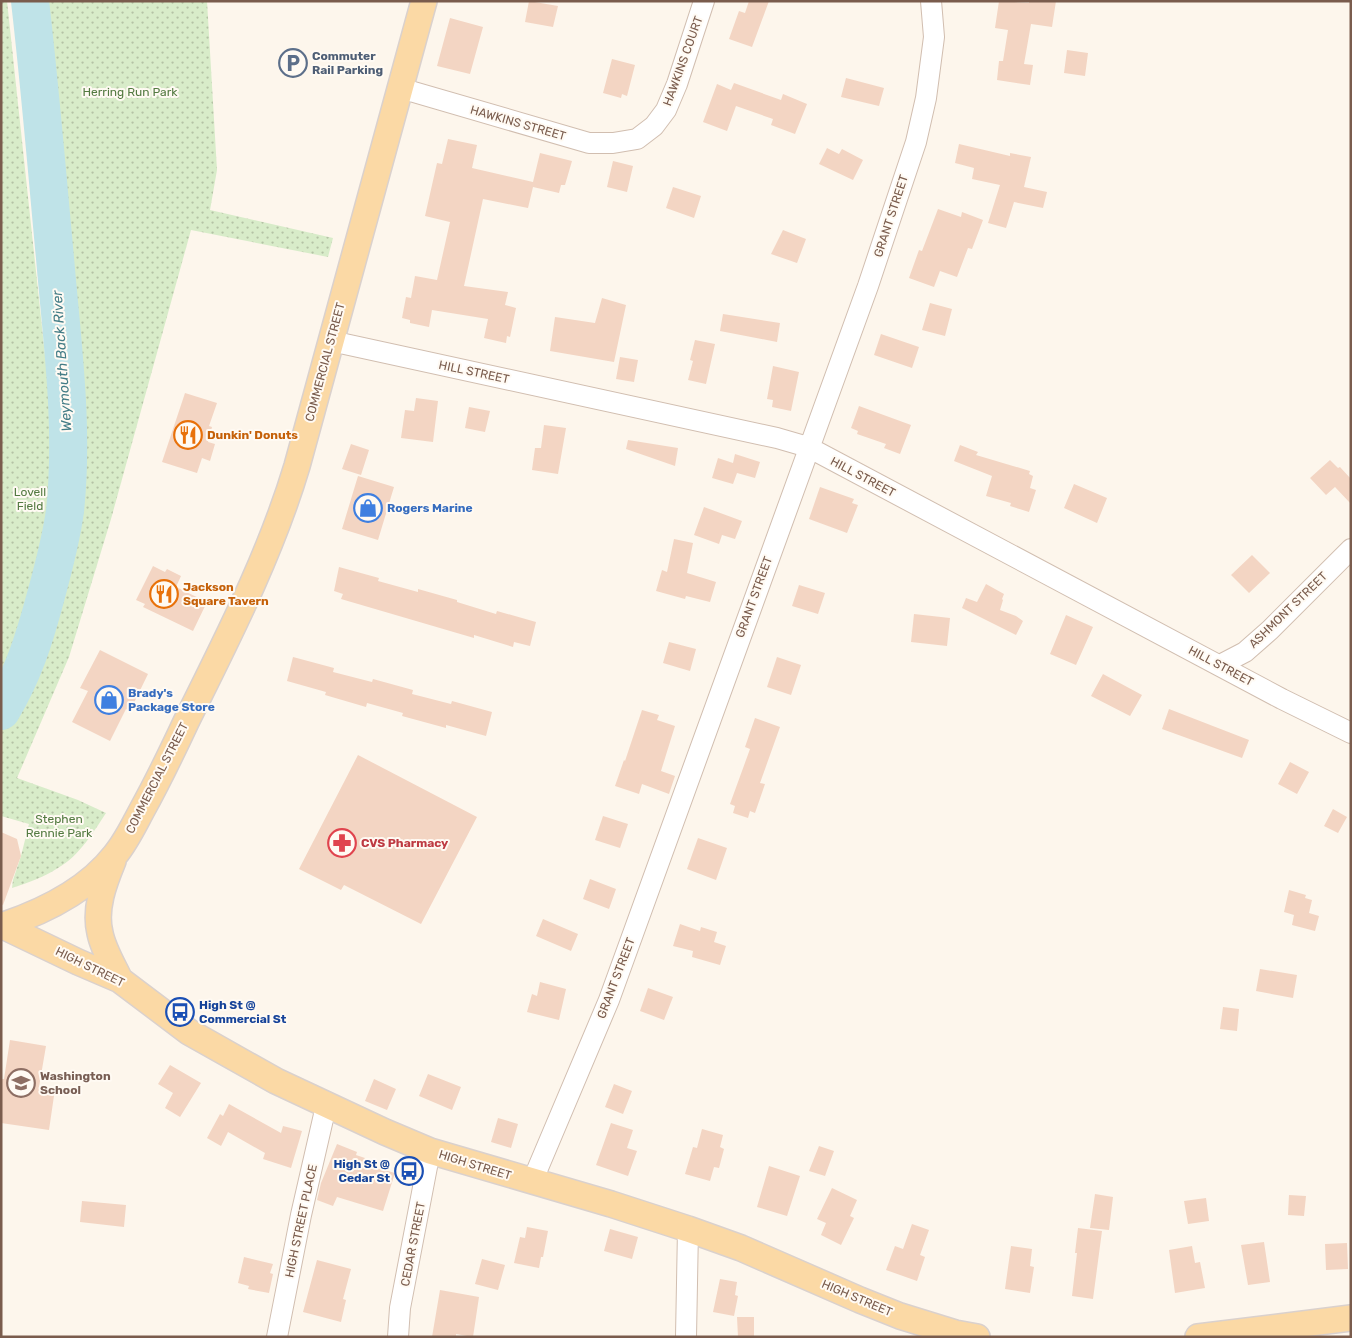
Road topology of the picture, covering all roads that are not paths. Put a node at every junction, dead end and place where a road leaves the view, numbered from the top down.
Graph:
1 (424, 1) edge
2 (704, 1) edge
3 (931, 1) edge
4 (400, 88) junction
5 (637, 139) joint
6 (331, 341) junction
7 (808, 447) junction
8 (1351, 549) edge
9 (1220, 665) junction
10 (1351, 733) edge
11 (115, 856) junction
12 (2, 926) edge
13 (120, 980) junction
14 (326, 1106) junction
15 (430, 1151) junction
16 (532, 1182) junction
17 (688, 1229) junction
18 (1351, 1318) edge
19 (277, 1337) edge
20 (398, 1337) edge
21 (686, 1337) edge
22 (977, 1337) edge
23 (1198, 1337) edge

1 - 4 main road, COMMERCIAL STREET
2 - 5 street, HAWKINS COURT
3 - 7 street, GRANT STREET
4 - 5 street, HAWKINS STREET
4 - 6 main road, COMMERCIAL STREET
6 - 7 street, HILL STREET
6 - 11 main road, COMMERCIAL STREET
7 - 9 street, HILL STREET
7 - 16 street, GRANT STREET
8 - 9 street, ASHMONT STREET
9 - 10 street, HILL STREET
11 - 12 main road, COMMERCIAL STREET
11 - 13 main road
12 - 13 main road, HIGH STREET
13 - 14 main road, HIGH STREET
14 - 15 main road, HIGH STREET
14 - 19 street, HIGH STREET PLACE
15 - 16 main road, HIGH STREET
15 - 20 street, CEDAR STREET
16 - 17 main road, HIGH STREET
17 - 21 street
17 - 22 main road, HIGH STREET
18 - 23 main road

